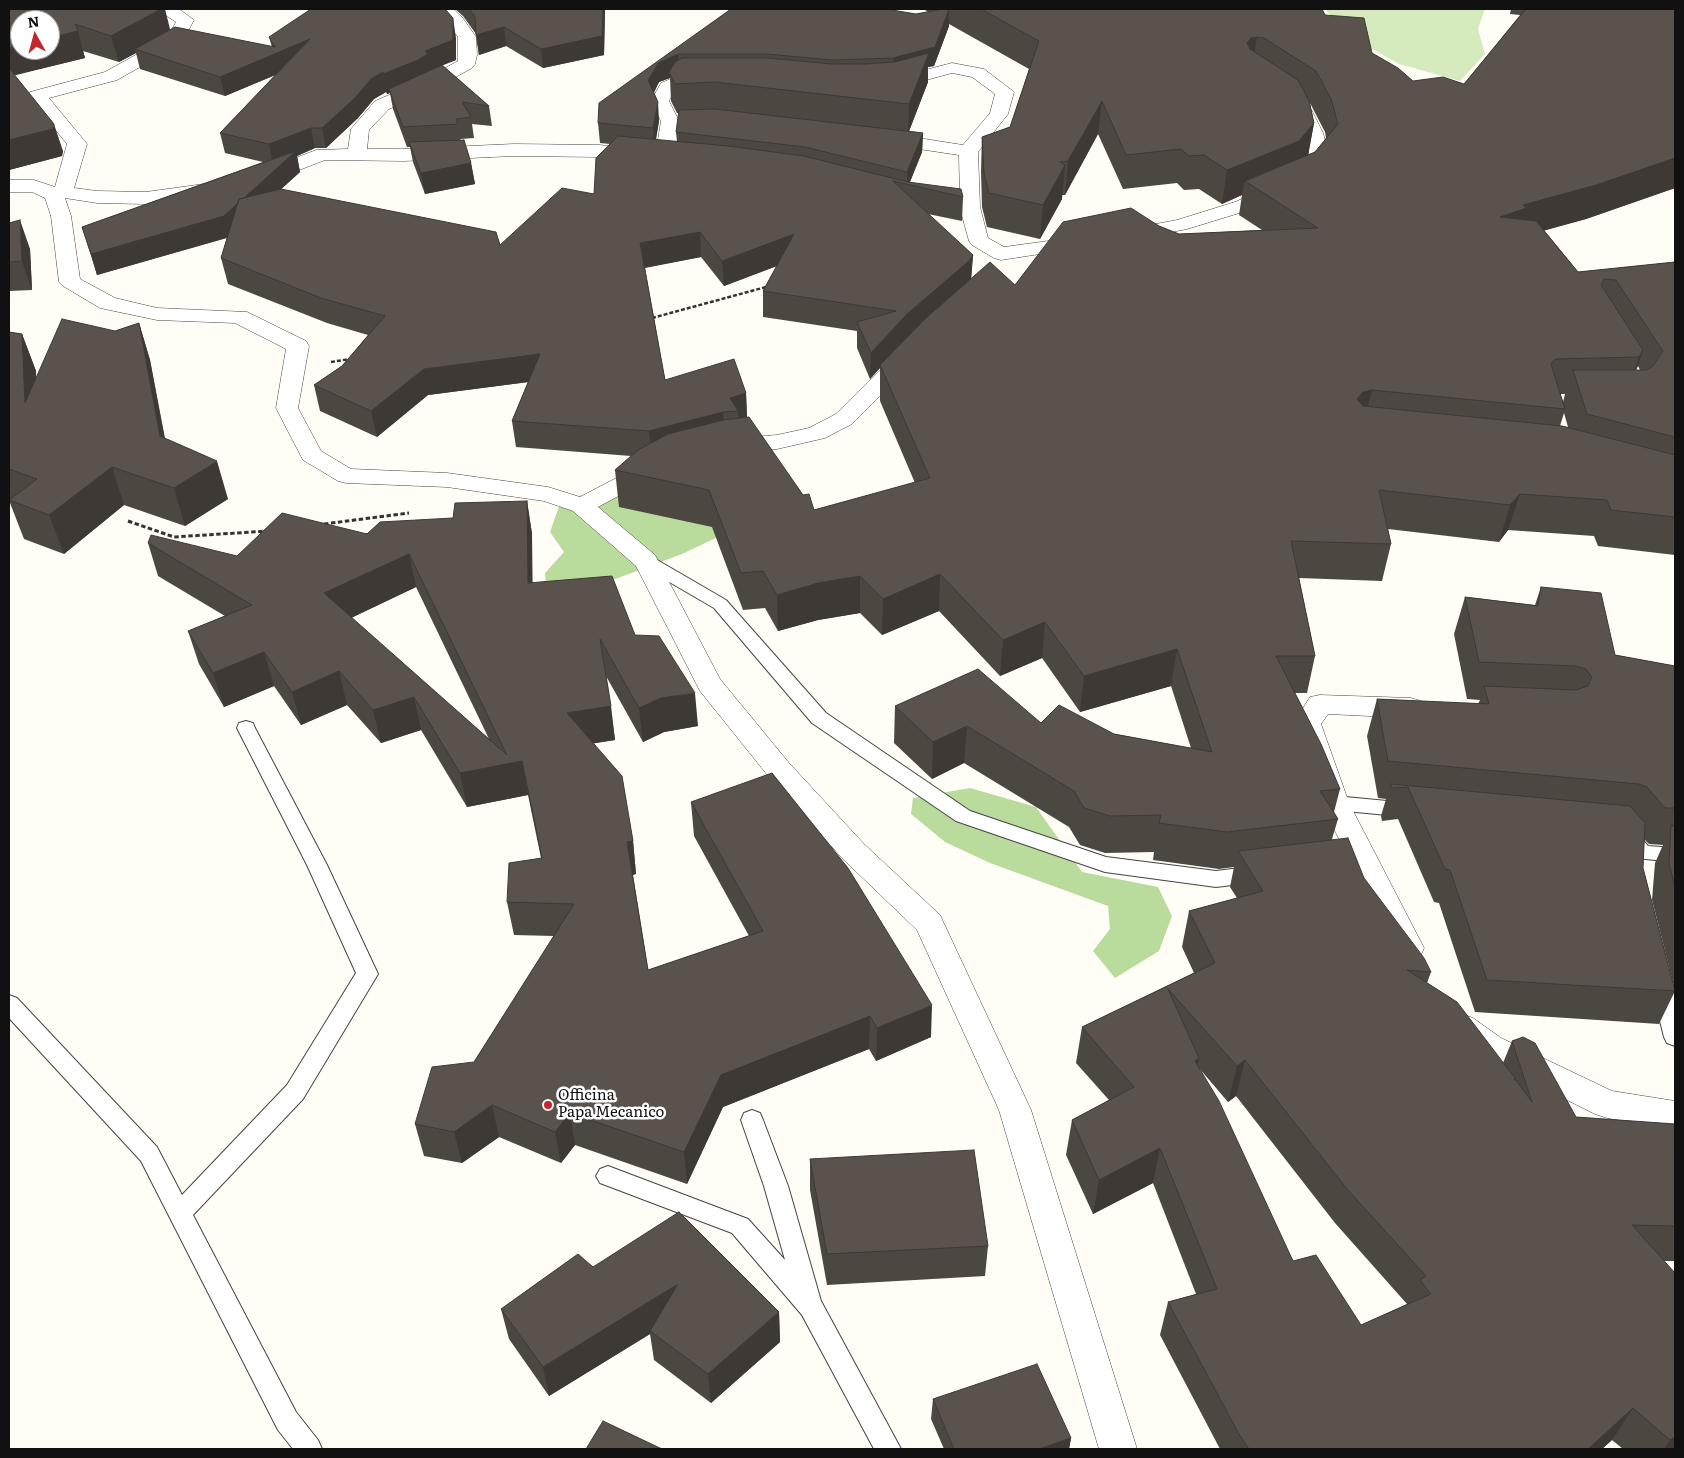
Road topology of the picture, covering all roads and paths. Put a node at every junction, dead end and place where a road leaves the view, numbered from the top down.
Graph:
1 (168, 9) edge
2 (443, 9) edge
3 (719, 80) edge
4 (875, 86) edge
5 (1277, 92) edge
6 (872, 138) edge
7 (968, 151) junction
8 (357, 154) junction
9 (244, 185) edge
10 (9, 186) edge
11 (224, 188) edge
12 (60, 193) junction
13 (908, 199) edge
14 (970, 207) junction
15 (771, 283) edge
16 (645, 319) edge
17 (922, 341) edge
18 (356, 358) edge
19 (293, 375) junction
20 (707, 452) edge
21 (671, 461) edge
22 (582, 506) junction
23 (417, 511) dead end
24 (128, 521) dead end
25 (320, 525) edge
26 (272, 530) edge
27 (646, 561) junction
28 (1436, 709) edge
29 (246, 728) dead end
30 (1336, 803) junction
31 (1425, 812) edge
32 (1613, 829) edge
33 (1675, 855) edge
34 (1276, 872) edge
35 (1656, 964) edge
36 (1419, 972) edge
37 (9, 1004) edge
38 (1443, 1012) edge
39 (1675, 1037) edge
40 (752, 1120) dead end
41 (1668, 1120) edge
42 (608, 1176) dead end
43 (180, 1214) junction
44 (811, 1307) junction
45 (309, 1449) edge
46 (888, 1449) edge
47 (1118, 1449) edge

1 - 12 street
2 - 8 street
3 - 8 street
4 - 7 street
5 - 14 street
6 - 7 street
7 - 14 street
8 - 9 street
10 - 12 street
11 - 12 street
12 - 19 street
13 - 14 street
15 - 16 path
17 - 20 street
18 - 19 path
19 - 22 street
21 - 22 street
22 - 27 street
23 - 25 path
24 - 26 path
27 - 34 lane
27 - 47 street
28 - 30 street
29 - 43 lane
30 - 31 lane
30 - 36 street
32 - 33 lane
35 - 39 lane
37 - 43 lane
38 - 41 street
40 - 44 lane
42 - 44 lane
43 - 45 lane
44 - 46 lane

